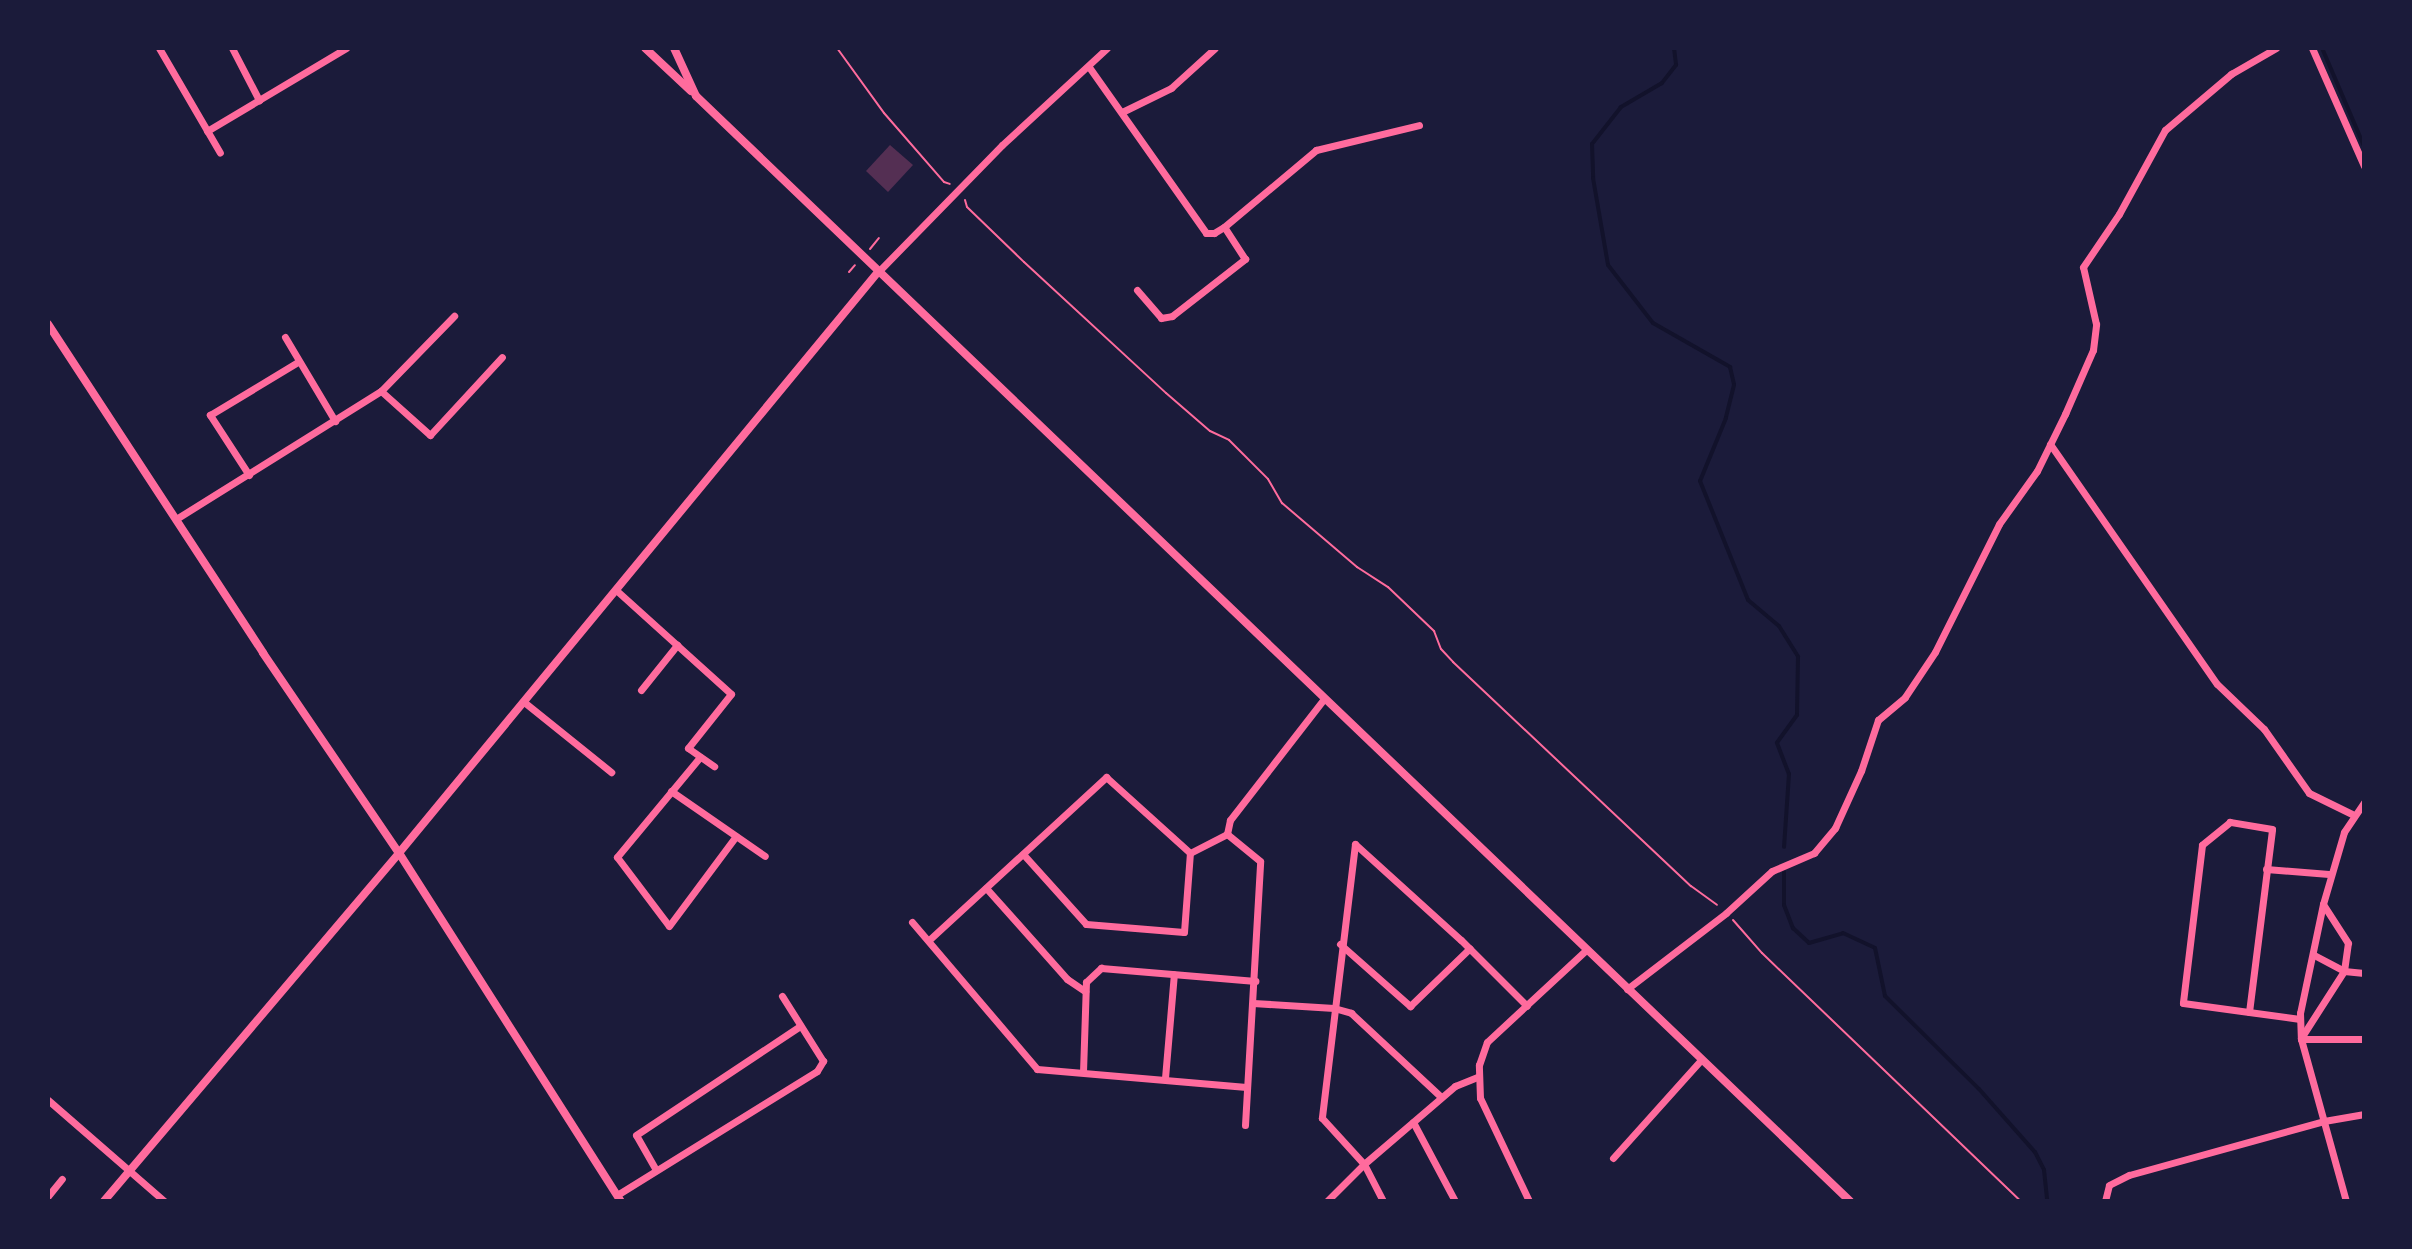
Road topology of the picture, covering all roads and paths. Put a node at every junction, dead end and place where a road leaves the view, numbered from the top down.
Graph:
1 (159, 48) edge
2 (232, 48) edge
3 (346, 48) edge
4 (645, 48) edge
5 (674, 48) edge
6 (837, 48) edge
7 (1107, 48) edge
8 (1215, 48) edge
9 (2276, 48) edge
10 (2312, 48) edge
11 (1089, 67) junction
12 (696, 96) junction
13 (259, 100) junction
14 (1122, 112) junction
15 (1419, 125) dead end
16 (207, 131) junction
17 (220, 153) dead end
18 (2364, 166) edge
19 (954, 186) dead end
20 (963, 196) dead end
21 (1224, 227) junction
22 (878, 272) junction
23 (1137, 290) dead end
24 (454, 316) dead end
25 (48, 324) edge
26 (285, 337) dead end
27 (502, 357) dead end
28 (298, 362) junction
29 (381, 391) junction
30 (335, 421) junction
31 (2050, 444) junction
32 (249, 475) junction
33 (176, 519) junction
34 (616, 590) junction
35 (677, 645) junction
36 (641, 690) dead end
37 (1323, 700) junction
38 (524, 702) junction
39 (700, 757) junction
40 (714, 766) dead end
41 (611, 772) dead end
42 (671, 791) junction
43 (2364, 802) edge
44 (2354, 815) junction
45 (1227, 834) junction
46 (736, 836) junction
47 (399, 853) junction
48 (1190, 853) junction
49 (1023, 854) junction
50 (765, 856) dead end
51 (2266, 869) junction
52 (2329, 874) junction
53 (986, 888) junction
54 (2323, 904) junction
55 (1721, 909) dead end
56 (1731, 919) dead end
57 (912, 922) dead end
58 (929, 940) junction
59 (1340, 944) junction
60 (1470, 948) junction
61 (1586, 950) junction
62 (2314, 955) junction
63 (2344, 971) junction
64 (2364, 973) edge
65 (1174, 974) junction
66 (1255, 981) junction
67 (1627, 989) junction
68 (1085, 991) junction
69 (782, 996) dead end
70 (1253, 1003) junction
71 (1527, 1006) junction
72 (1334, 1008) junction
73 (2249, 1012) junction
74 (2300, 1019) junction
75 (800, 1026) junction
76 (2301, 1039) junction
77 (2364, 1039) edge
78 (1701, 1060) junction
79 (1083, 1072) junction
80 (1477, 1077) junction
81 (1165, 1078) junction
82 (1246, 1087) junction
83 (1441, 1097) junction
84 (48, 1100) edge
85 (2364, 1114) edge
86 (2324, 1121) junction
87 (1413, 1122) junction
88 (1245, 1125) dead end
89 (1613, 1158) dead end
90 (1364, 1164) junction
91 (656, 1170) junction
92 (129, 1171) junction
93 (62, 1179) dead end
94 (48, 1196) edge
95 (619, 1198) edge
96 (104, 1201) edge
97 (164, 1201) edge
98 (1327, 1201) edge
99 (1383, 1201) edge
100 (1455, 1201) edge
101 (1529, 1201) edge
102 (1850, 1201) edge
103 (2021, 1201) edge
104 (2105, 1201) edge
105 (2346, 1201) edge

1 - 16 street
2 - 13 street
3 - 13 street
4 - 12 street
5 - 12 street
6 - 19 path
7 - 11 street
8 - 14 street
9 - 31 street
10 - 18 street
11 - 14 street
11 - 22 street
12 - 22 street
13 - 16 street
14 - 21 street
15 - 21 street
16 - 17 street
20 - 55 path
21 - 23 street
22 - 34 street
22 - 37 street
24 - 29 street
25 - 33 street
26 - 28 street
27 - 29 street
28 - 30 street
28 - 32 street
29 - 30 street
30 - 32 street
31 - 44 street
31 - 67 street
32 - 33 street
33 - 47 street
34 - 35 street
34 - 38 street
35 - 36 street
35 - 39 street
37 - 45 street
37 - 61 street
38 - 41 street
38 - 47 street
39 - 40 street
39 - 42 street
42 - 46 street
42 - 46 street
43 - 44 street
44 - 52 street
45 - 48 street
45 - 66 street
46 - 50 street
47 - 92 street
47 - 95 street
48 - 49 street
48 - 49 street
49 - 53 street
51 - 52 street
51 - 73 street
51 - 73 street
52 - 54 street
53 - 58 street
53 - 68 street
54 - 62 street
54 - 63 street
56 - 103 path
57 - 58 street
58 - 79 street
59 - 60 street
59 - 60 street
59 - 72 street
60 - 71 street
61 - 67 street
61 - 71 street
62 - 63 street
62 - 74 street
63 - 64 street
63 - 76 street
65 - 66 street
65 - 68 street
65 - 81 street
66 - 70 street
67 - 78 street
68 - 79 street
69 - 75 street
70 - 72 street
70 - 82 street
71 - 80 street
72 - 83 street
72 - 90 street
73 - 74 street
74 - 76 street
75 - 91 street
75 - 91 street
76 - 77 street
76 - 86 street
78 - 89 street
78 - 102 street
79 - 81 street
80 - 83 street
80 - 101 street
81 - 82 street
82 - 88 street
83 - 87 street
84 - 92 street
85 - 86 street
86 - 104 street
86 - 105 street
87 - 90 street
87 - 100 street
90 - 98 street
90 - 99 street
91 - 95 street
92 - 96 street
92 - 97 street
93 - 94 street

